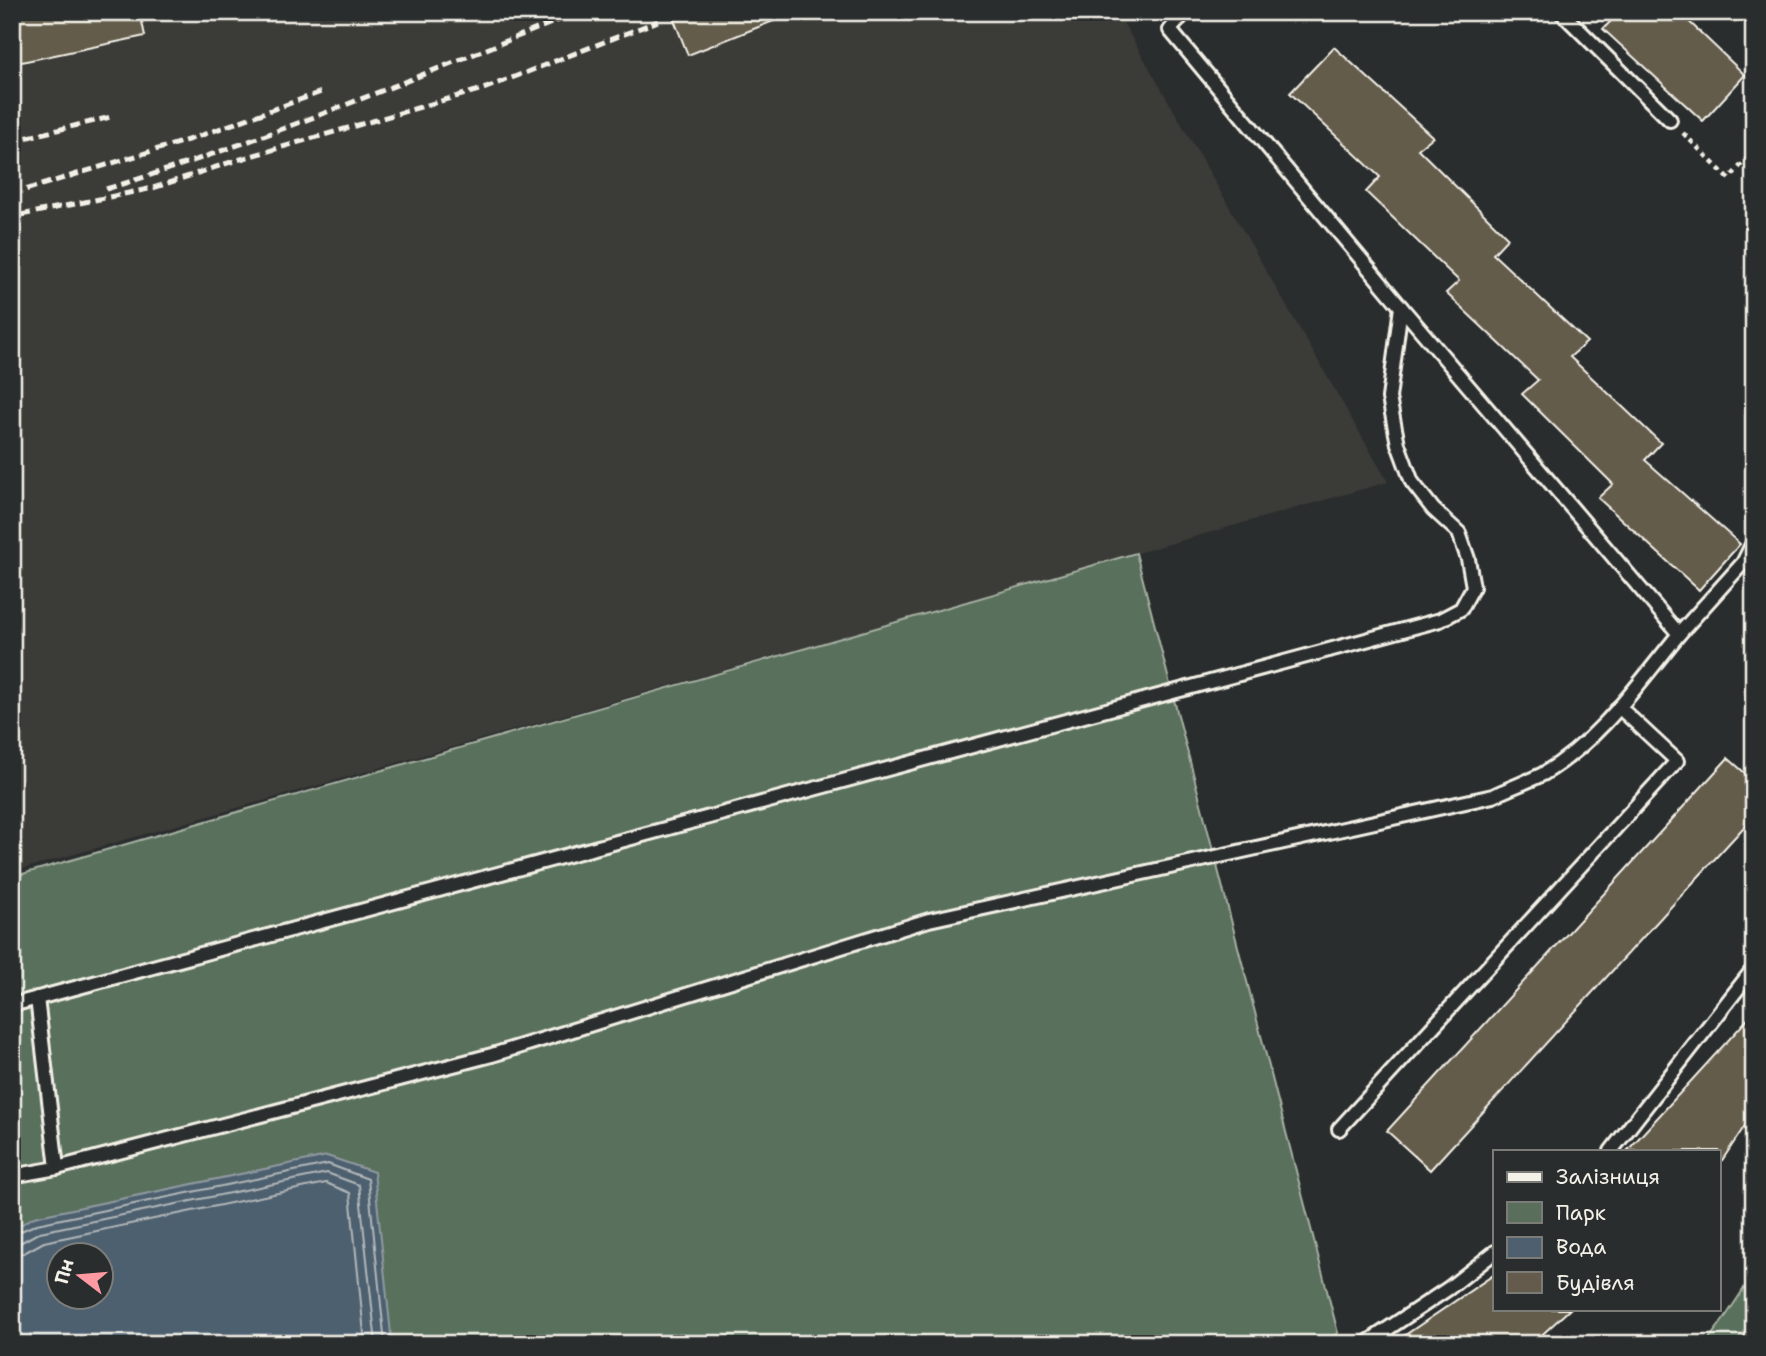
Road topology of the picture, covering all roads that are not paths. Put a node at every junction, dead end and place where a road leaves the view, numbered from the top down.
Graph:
1 (1185, 12) edge
2 (1560, 12) edge
3 (1671, 120) road end
4 (1401, 307) junction
5 (1754, 541) edge
6 (1679, 634) junction
7 (1619, 707) junction
8 (1754, 968) edge
9 (37, 998) junction
10 (12, 1005) edge
11 (1339, 1129) dead end
12 (1612, 1150) edge
13 (57, 1168) junction
14 (12, 1176) edge
15 (1493, 1254) edge
16 (1365, 1344) edge

1 - 4 lane
2 - 3 lane
4 - 6 lane
4 - 9 lane
5 - 6 lane
6 - 7 lane
7 - 11 lane
7 - 13 lane
8 - 12 lane
9 - 10 lane
9 - 13 lane
13 - 14 lane
15 - 16 lane

